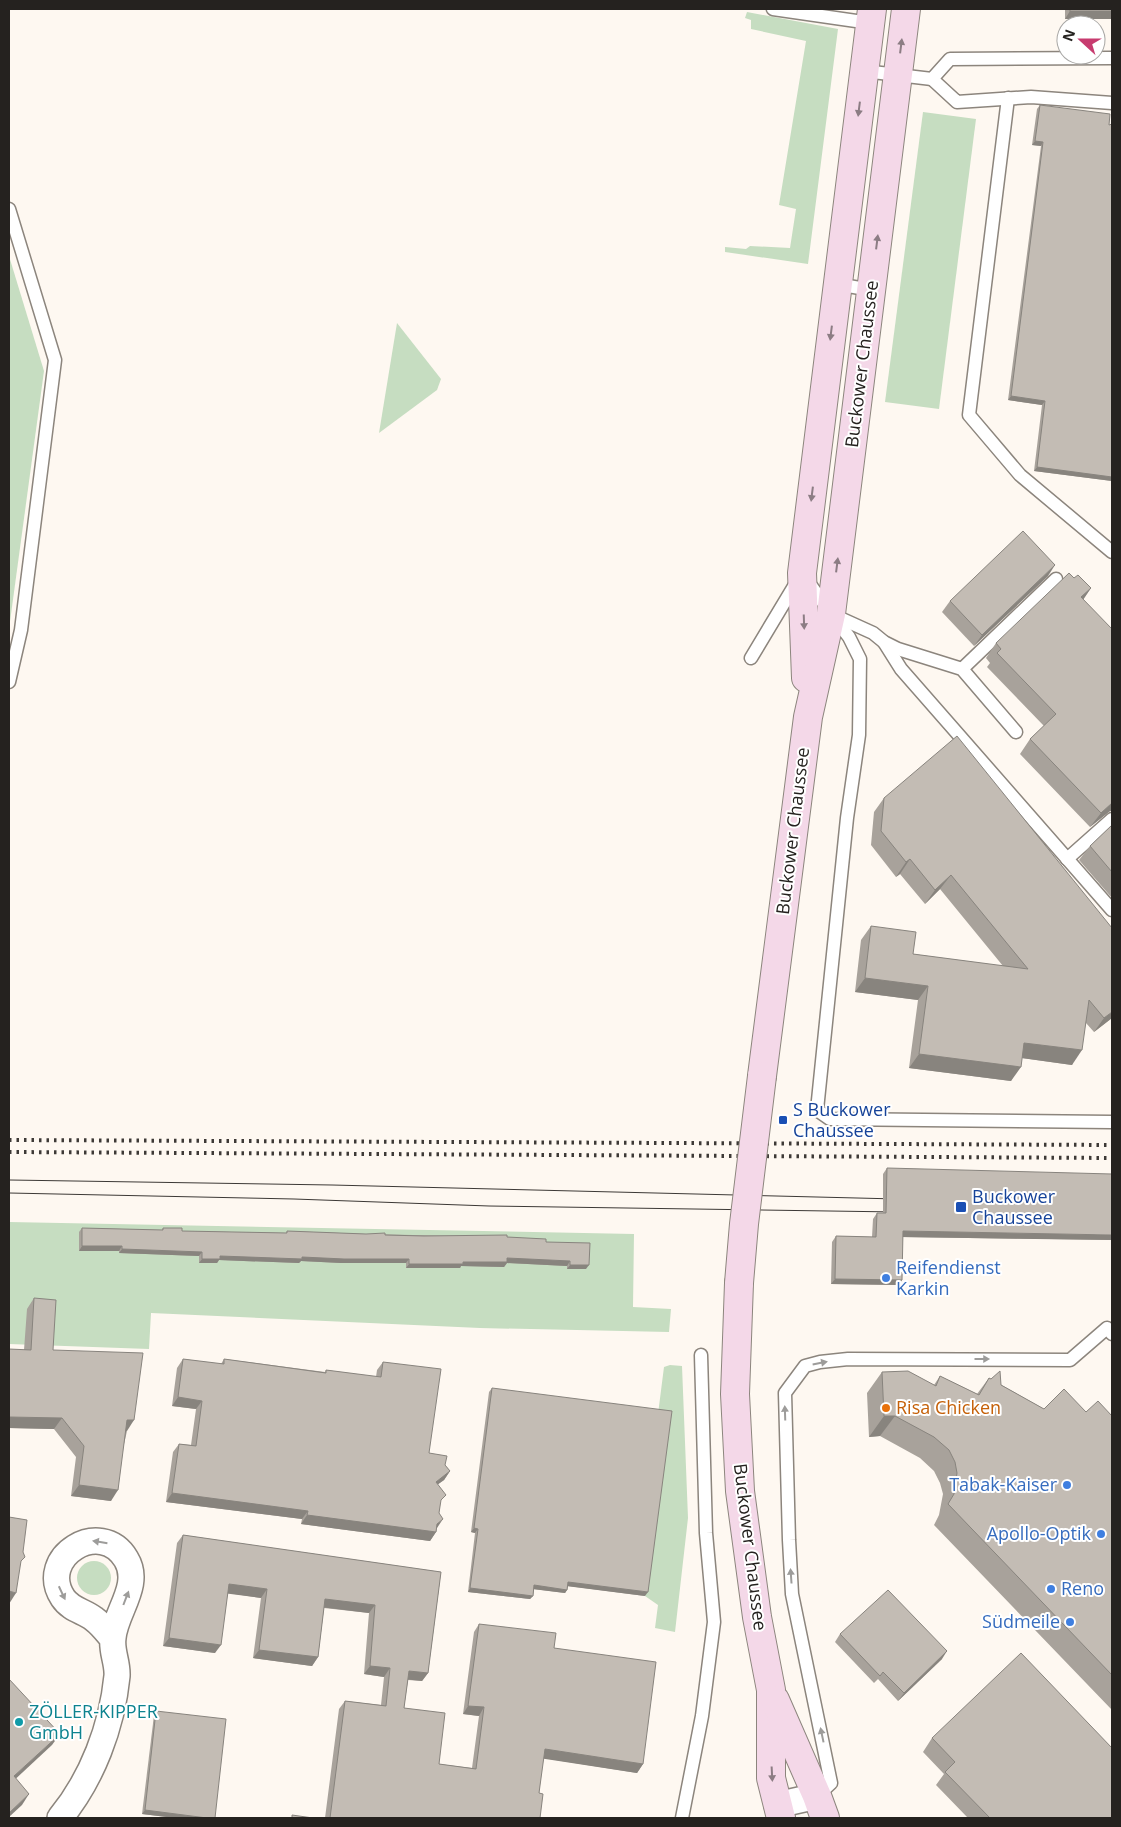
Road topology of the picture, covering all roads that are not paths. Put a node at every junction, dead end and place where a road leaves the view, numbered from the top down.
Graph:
1 (773, 9) edge
2 (906, 9) edge
3 (871, 16) edge
4 (1112, 58) edge
5 (864, 71) junction
6 (898, 76) junction
7 (932, 79) junction
8 (1008, 98) junction
9 (1112, 103) edge
10 (9, 208) edge
11 (837, 284) junction
12 (871, 290) junction
13 (1112, 552) edge
14 (802, 573) junction
15 (1056, 579) edge
16 (831, 614) junction
17 (884, 642) junction
18 (751, 658) dead end
19 (962, 669) junction
20 (9, 682) edge
21 (808, 717) junction
22 (1016, 732) dead end
23 (1112, 819) edge
24 (1067, 859) junction
25 (1112, 910) edge
26 (1112, 1122) edge
27 (1112, 1334) edge
28 (701, 1355) dead end
29 (112, 1638) dead end
30 (771, 1690) junction
31 (824, 1799) edge
32 (779, 1811) edge
33 (60, 1818) edge
34 (682, 1818) edge

1 - 3 lane
6 -> 2 main road, Buckower Chaussee
3 - 5 main road, Buckower Chaussee
4 - 7 lane
5 - 6 lane
5 -> 11 main road, Buckower Chaussee
6 - 7 lane
12 -> 6 main road, Buckower Chaussee
7 - 8 lane
8 - 9 lane
8 - 13 lane
10 - 20 lane
11 - 12 lane
11 -> 14 main road, Buckower Chaussee
16 -> 12 main road, Buckower Chaussee
14 - 16 lane
14 - 18 lane
14 -> 21 main road, Buckower Chaussee
15 - 19 lane
16 - 17 lane
16 - 21 main road, Buckower Chaussee
16 - 26 lane
17 - 19 lane
17 - 24 lane
19 - 22 lane
21 - 30 main road, Buckower Chaussee, bridge
23 - 24 lane
24 - 25 lane
31 -> 27 lane
28 - 34 lane
29 - 33 street
30 - 31 main road, Buckower Chaussee
30 -> 32 main road, Buckower Chaussee
31 - 32 street

